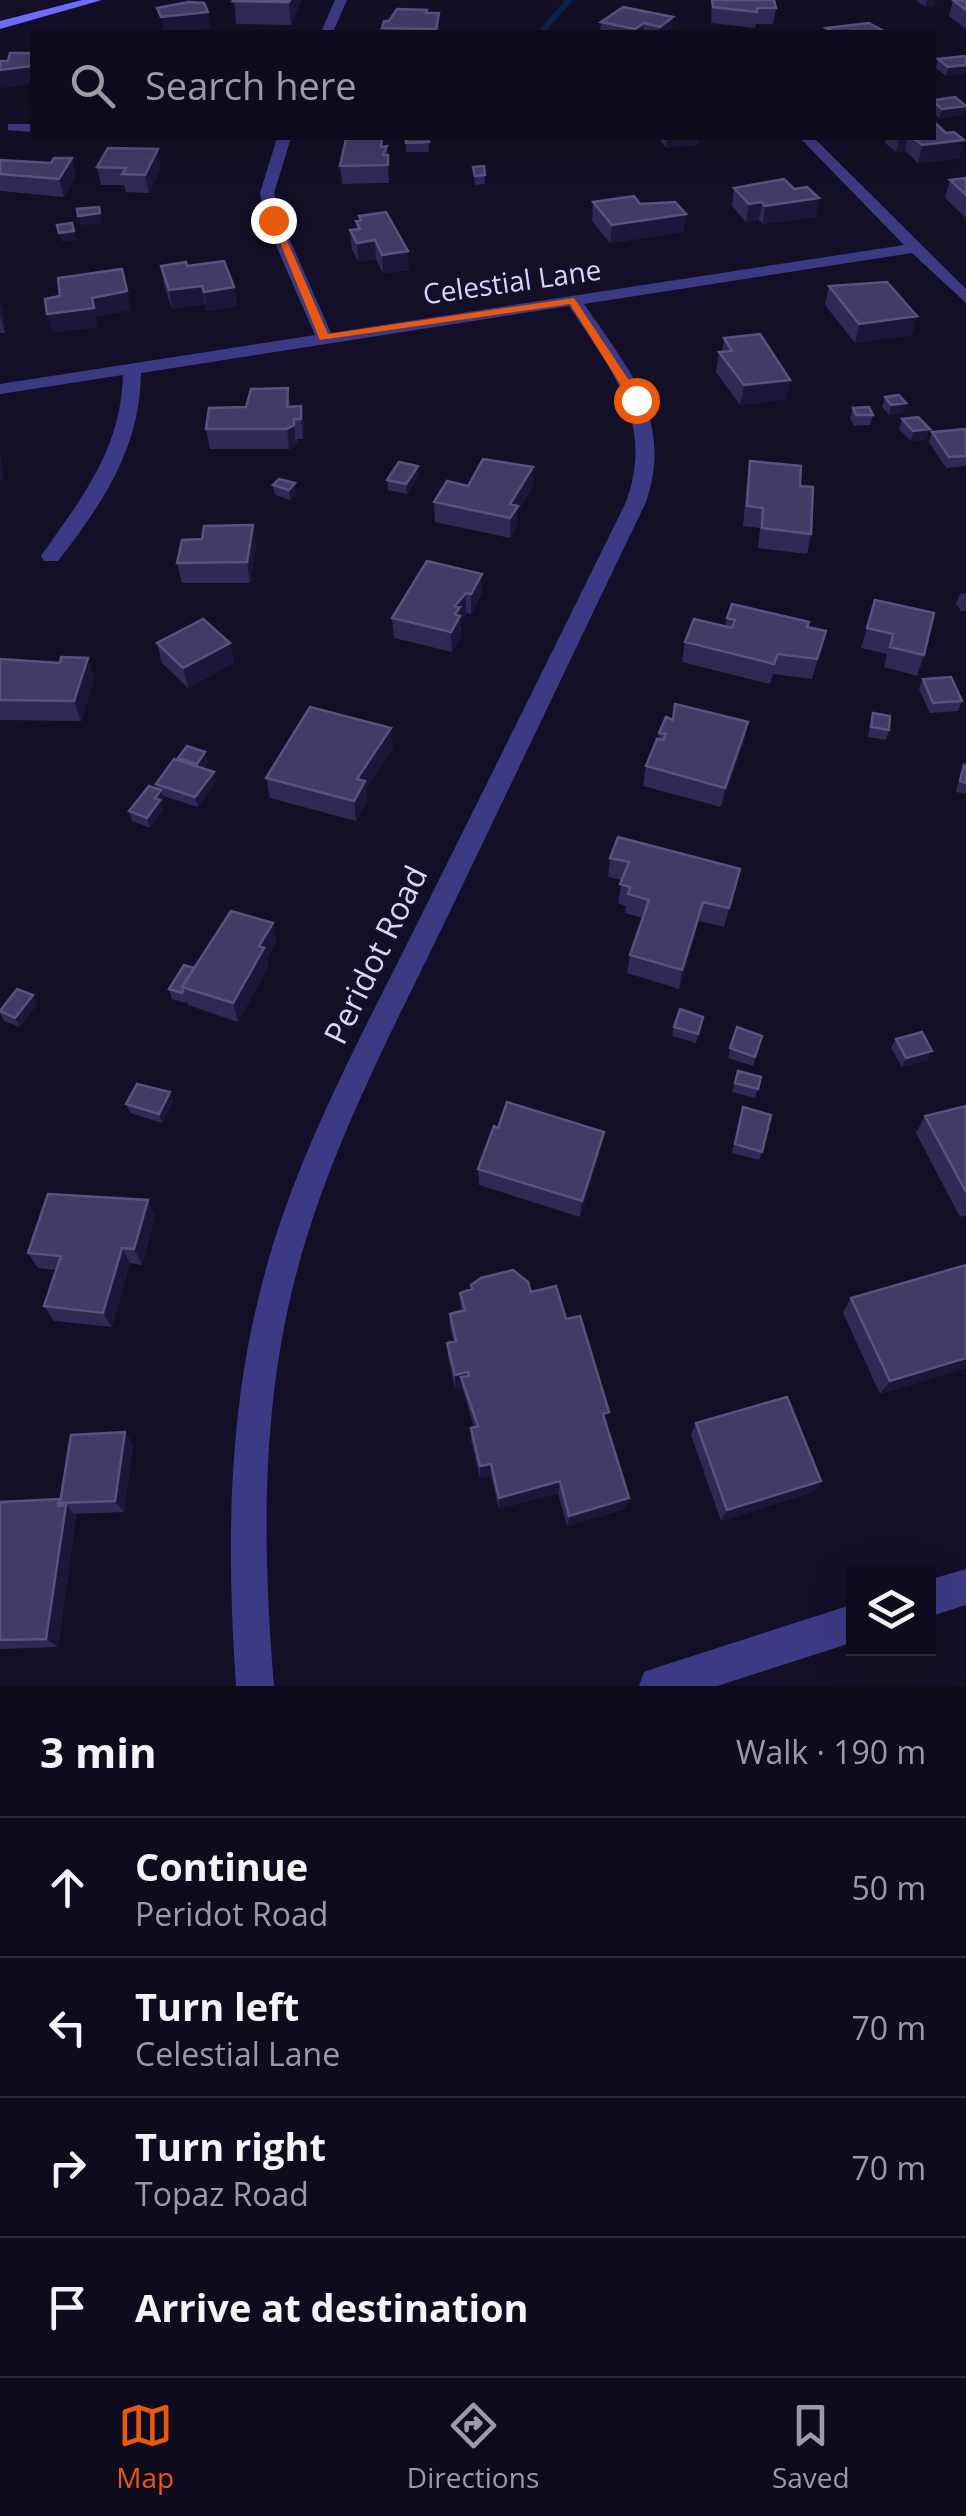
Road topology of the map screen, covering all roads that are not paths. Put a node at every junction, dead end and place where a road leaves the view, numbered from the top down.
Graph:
1 (96, 0) edge
2 (341, 0) edge
3 (0, 26) edge
4 (329, 30) edge
5 (13, 127) dead end
6 (30, 128) edge
7 (283, 140) edge
8 (809, 140) edge
9 (914, 248) junction
10 (966, 298) edge
11 (574, 301) junction
12 (324, 338) junction
13 (132, 368) junction
14 (0, 388) edge
15 (51, 556) dead end
16 (966, 1587) edge
17 (936, 1596) edge
18 (846, 1626) edge
19 (255, 1686) edge
20 (658, 1686) edge

1 - 3 street
2 - 4 street
5 - 6 street
7 - 12 street
8 - 9 street
9 - 10 street
9 - 11 street, Celestial Lane
11 - 12 street, Celestial Lane
11 - 19 street, Peridot Road
12 - 13 street, Celestial Lane
13 - 14 street, Celestial Lane
13 - 15 street
16 - 17 street
18 - 20 street

